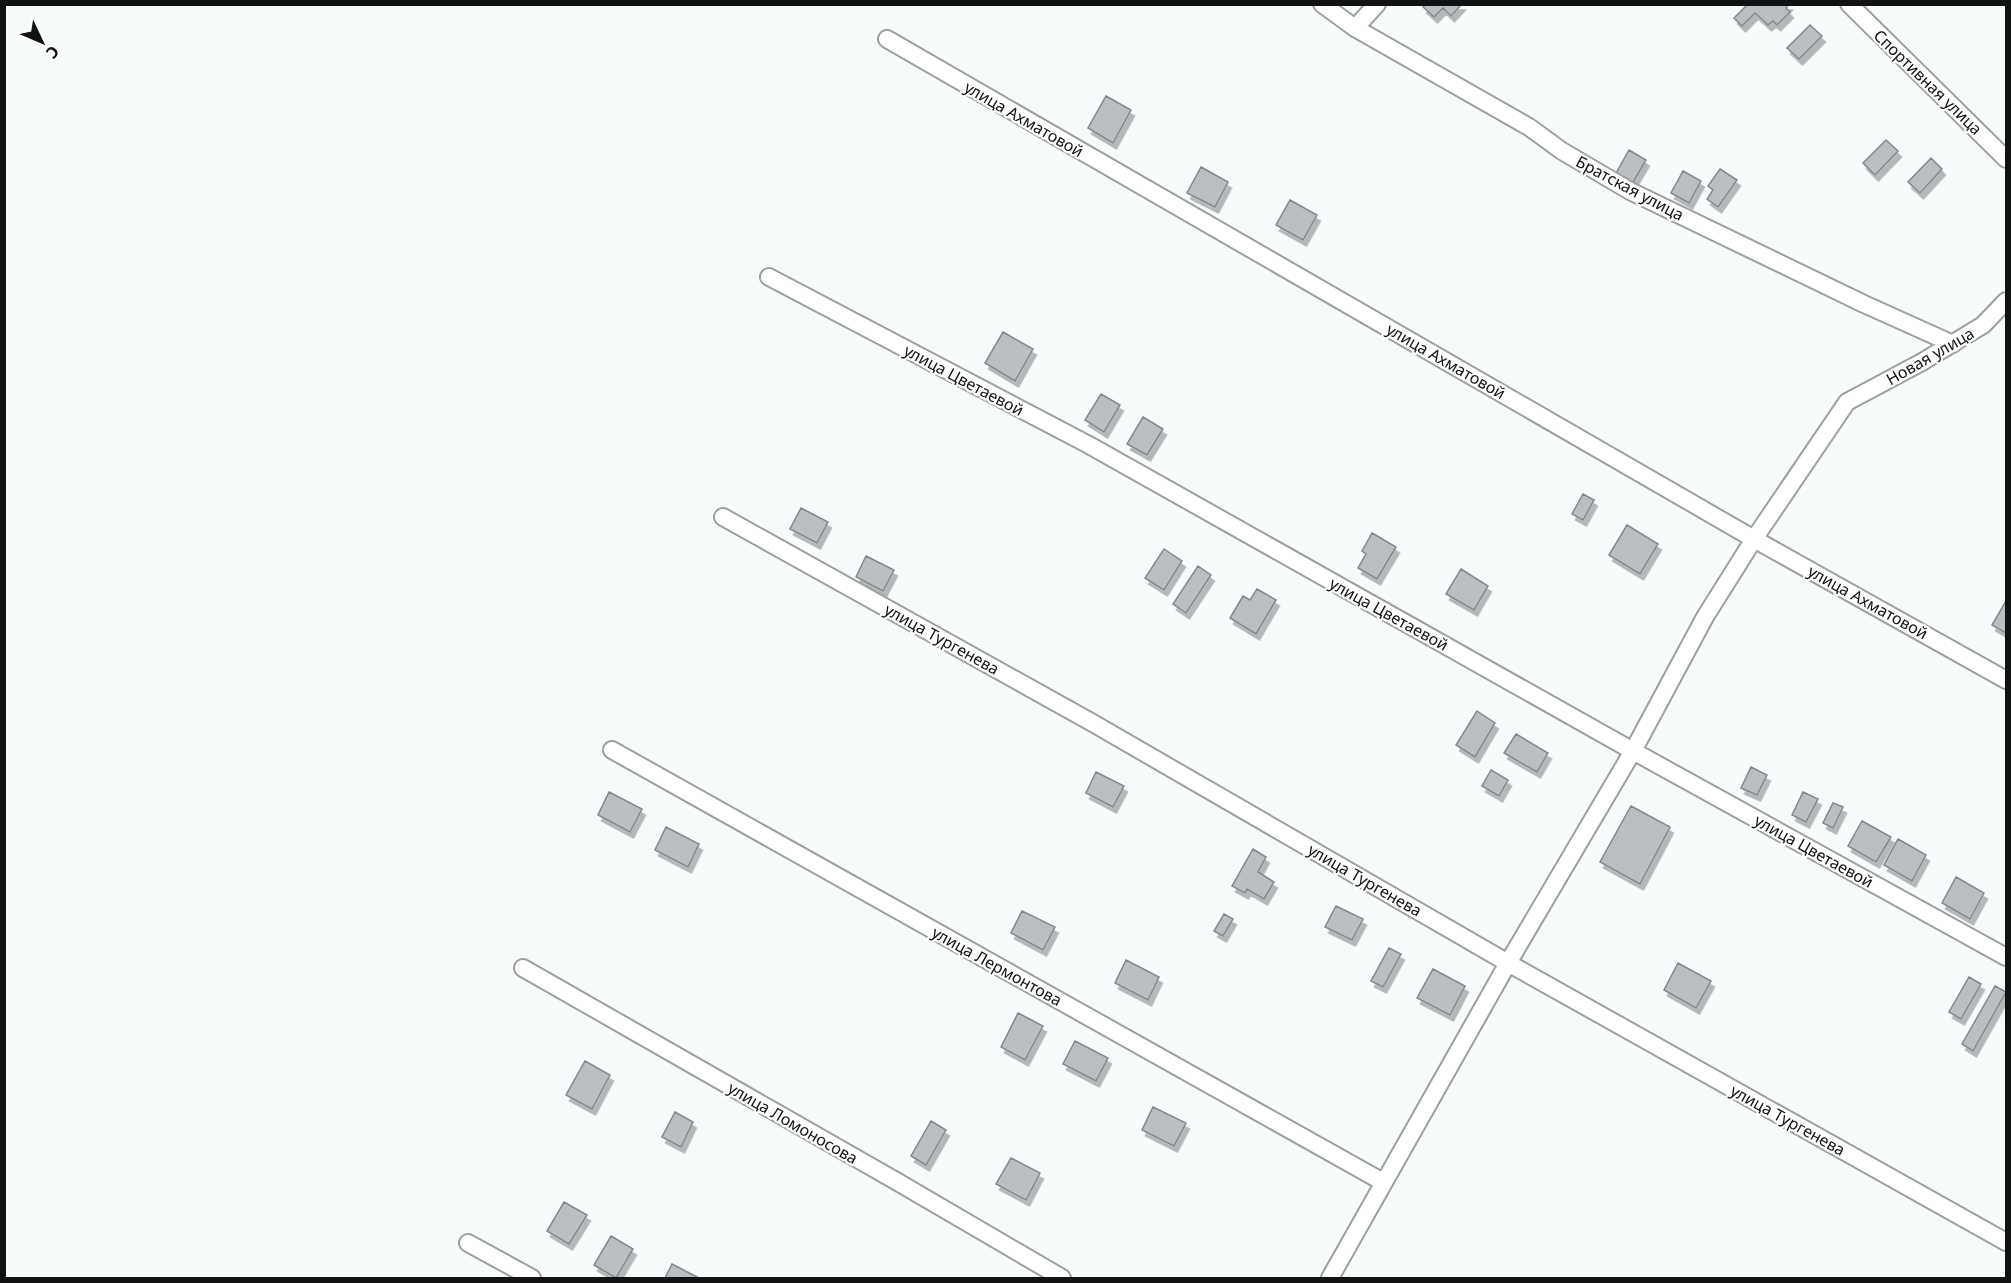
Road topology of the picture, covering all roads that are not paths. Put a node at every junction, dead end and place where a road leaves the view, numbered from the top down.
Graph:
1 (1322, 4) edge
2 (1377, 4) edge
3 (1849, 4) edge
4 (1355, 28) junction
5 (887, 39) dead end
6 (2007, 159) edge
7 (769, 277) dead end
8 (2007, 301) edge
9 (1953, 344) junction
10 (723, 517) dead end
11 (1754, 539) junction
12 (2007, 680) edge
13 (612, 750) dead end
14 (1633, 751) junction
15 (2007, 957) edge
16 (1508, 963) junction
17 (523, 969) dead end
18 (1383, 1182) junction
19 (2007, 1242) edge
20 (468, 1243) dead end
21 (532, 1278) edge
22 (1062, 1278) edge
23 (1330, 1278) edge

1 - 4 street, Братская улица
2 - 4 street
3 - 6 street, Спортивная улица
4 - 9 street, Братская улица
5 - 11 street, улица Ахматовой
7 - 14 street, улица Цветаевой
8 - 9 street, Новая улица
9 - 11 street, Новая улица
10 - 16 street, улица Тургенева
11 - 12 street, улица Ахматовой
11 - 14 street
13 - 18 street, улица Лермонтова
14 - 15 street, улица Цветаевой
14 - 16 street
16 - 18 street
16 - 19 street, улица Тургенева
17 - 22 street, улица Ломоносова
18 - 23 street
20 - 21 street

